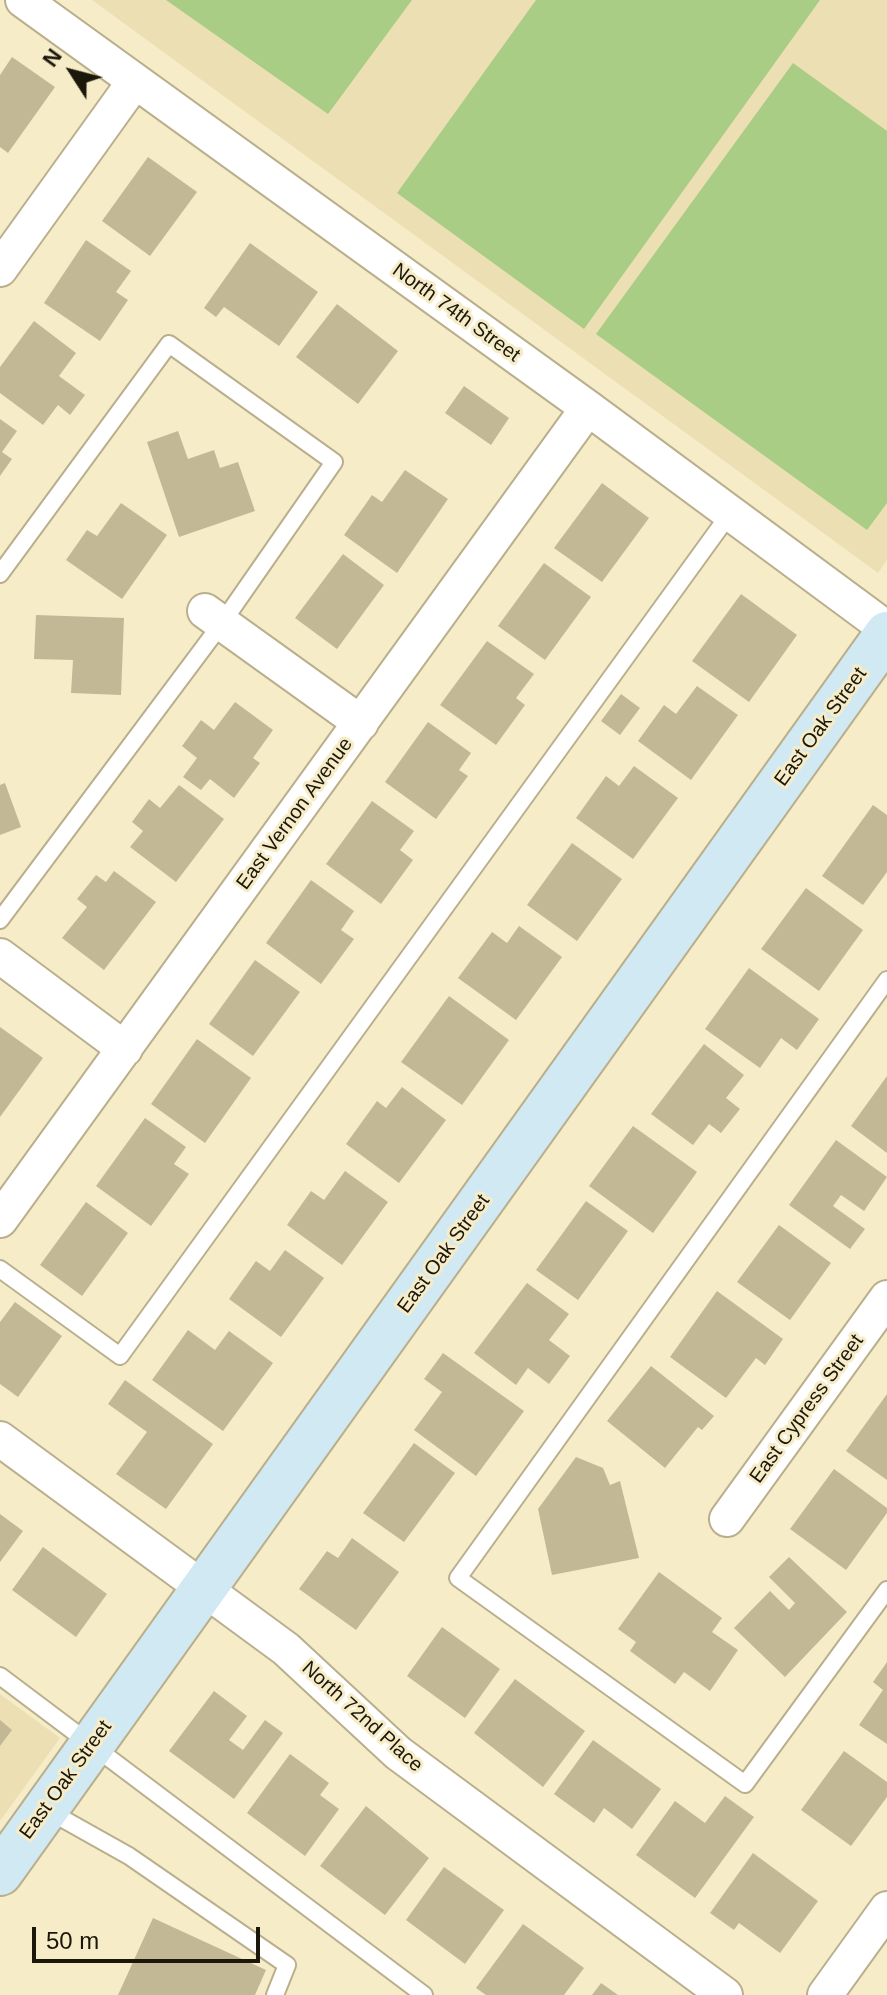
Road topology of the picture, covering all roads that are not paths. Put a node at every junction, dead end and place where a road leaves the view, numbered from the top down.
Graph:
1 (23, 0) edge
2 (135, 81) junction
3 (0, 269) edge
4 (588, 408) junction
5 (731, 512) junction
6 (0, 574) edge
7 (213, 617) junction
8 (887, 631) edge
9 (361, 723) junction
10 (0, 920) edge
11 (0, 956) edge
12 (887, 980) edge
13 (125, 1049) junction
14 (0, 1220) edge
15 (0, 1269) edge
16 (887, 1298) edge
17 (0, 1439) edge
18 (727, 1519) dead end
19 (205, 1589) junction
20 (887, 1590) edge
21 (0, 1676) edge
22 (91, 1745) junction
23 (46, 1809) junction
24 (0, 1873) edge
25 (887, 1909) edge
26 (275, 1995) edge
27 (424, 1995) edge
28 (725, 1995) edge
29 (825, 1995) edge

1 - 2 street, North 74th Street
2 - 3 street
2 - 4 street, North 74th Street
4 - 5 street, North 74th Street
4 - 9 street, East Vernon Avenue
5 - 8 street, North 74th Street
5 - 15 lane
6 - 7 lane
7 - 9 street
7 - 10 lane
8 - 19 street, East Oak Street
9 - 13 street, East Vernon Avenue
11 - 13 street
12 - 20 lane
13 - 14 street, East Vernon Avenue
16 - 18 street, East Cypress Street
17 - 19 street, North 72nd Place
19 - 22 street, East Oak Street
19 - 28 street, North 72nd Place
21 - 22 lane
22 - 23 street, East Oak Street
22 - 27 lane
23 - 24 street, East Oak Street
23 - 26 lane
25 - 29 street

